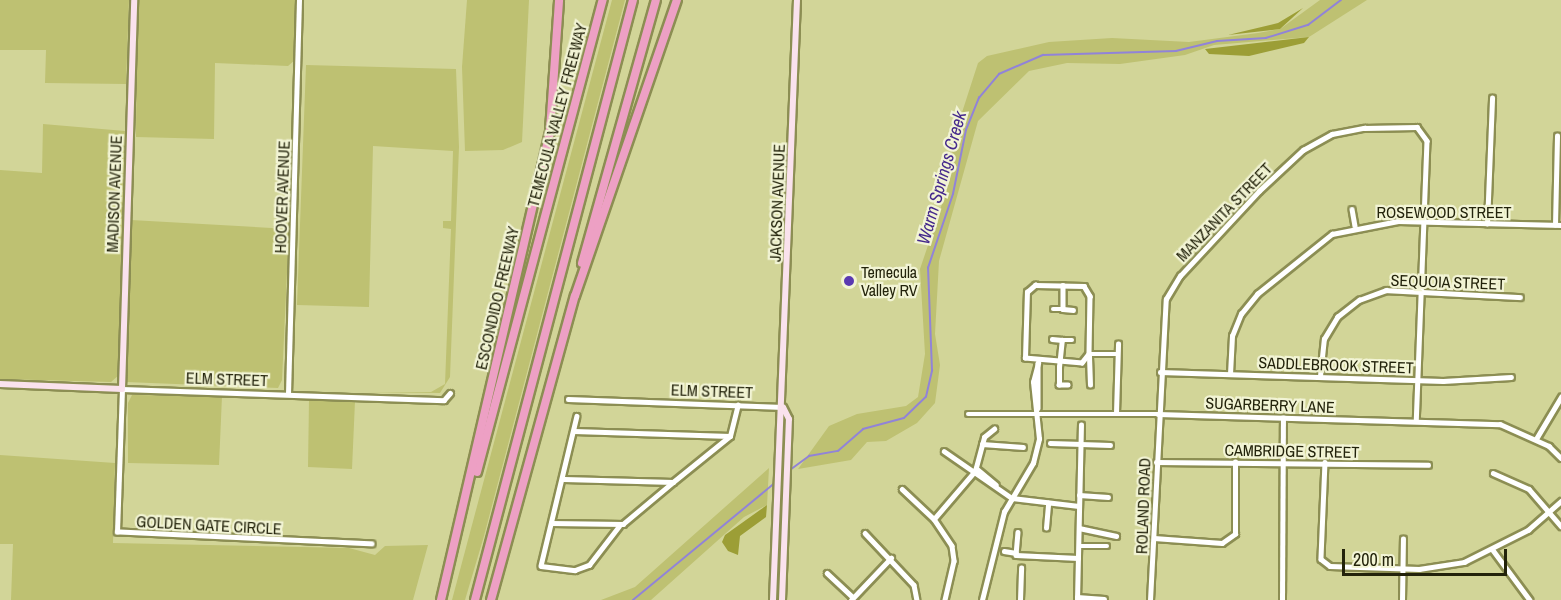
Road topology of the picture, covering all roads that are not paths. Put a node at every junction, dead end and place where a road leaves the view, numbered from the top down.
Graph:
1 (134, 0) edge
2 (299, 0) edge
3 (559, 0) edge
4 (603, 0) edge
5 (633, 0) edge
6 (638, 0) edge
7 (656, 0) edge
8 (677, 0) edge
9 (797, 0) edge
10 (616, 65) junction
11 (1492, 98) dead end
12 (1557, 136) dead end
13 (1352, 209) dead end
14 (1421, 221) junction
15 (1487, 224) junction
16 (1558, 225) edge
17 (1355, 226) junction
18 (1063, 285) junction
19 (1419, 291) junction
20 (575, 296) junction
21 (1520, 297) dead end
22 (1053, 309) dead end
23 (1063, 309) junction
24 (1073, 310) dead end
25 (1052, 339) dead end
26 (1062, 340) junction
27 (1072, 340) dead end
28 (1118, 345) dead end
29 (1089, 354) junction
30 (1118, 354) junction
31 (1062, 362) junction
32 (1038, 363) junction
33 (1160, 372) junction
34 (1230, 374) junction
35 (1320, 376) junction
36 (1511, 377) dead end
37 (1417, 379) junction
38 (0, 384) edge
39 (1068, 385) dead end
40 (1089, 385) dead end
41 (122, 389) junction
42 (450, 393) dead end
43 (288, 394) junction
44 (1561, 397) edge
45 (568, 399) dead end
46 (738, 405) junction
47 (783, 407) junction
48 (1039, 410) junction
49 (1116, 413) junction
50 (968, 414) dead end
51 (1158, 414) junction
52 (577, 416) dead end
53 (1283, 418) junction
54 (1416, 421) junction
55 (1081, 425) dead end
56 (994, 429) dead end
57 (574, 431) junction
58 (730, 436) junction
59 (1536, 439) junction
60 (1050, 443) dead end
61 (982, 444) junction
62 (1081, 444) junction
63 (1110, 445) dead end
64 (1023, 447) dead end
65 (945, 451) dead end
66 (1561, 458) edge
67 (1156, 462) junction
68 (1235, 462) junction
69 (1281, 462) junction
70 (1325, 462) junction
71 (1428, 465) dead end
72 (976, 470) junction
73 (1493, 473) dead end
74 (564, 479) junction
75 (673, 482) junction
76 (902, 489) dead end
77 (1079, 495) junction
78 (1108, 497) dead end
79 (1012, 498) junction
80 (1561, 501) edge
81 (1048, 503) junction
82 (1079, 506) junction
83 (1549, 512) junction
84 (934, 519) junction
85 (551, 523) junction
86 (620, 526) junction
87 (1561, 526) edge
88 (1046, 528) dead end
89 (1079, 528) junction
90 (1018, 532) dead end
91 (865, 533) dead end
92 (1116, 536) dead end
93 (1154, 538) junction
94 (1403, 539) dead end
95 (372, 544) dead end
96 (1079, 546) junction
97 (1107, 546) dead end
98 (1493, 550) junction
99 (1004, 551) dead end
100 (1016, 553) junction
101 (891, 558) junction
102 (1078, 558) junction
103 (1021, 568) dead end
104 (1403, 568) junction
105 (827, 573) dead end
106 (445, 585) junction
107 (1104, 598) dead end
108 (852, 599) edge
109 (946, 599) edge
110 (1077, 599) edge
111 (441, 600) edge
112 (475, 600) edge
113 (491, 600) edge
114 (773, 600) edge
115 (782, 600) edge
116 (917, 600) edge
117 (953, 600) edge
118 (982, 600) edge
119 (1020, 600) edge
120 (1150, 600) edge
121 (1282, 600) edge
122 (1402, 600) edge
123 (1530, 600) edge

1 - 41 main road, MADISON AVENUE
2 - 43 street, HOOVER AVENUE
3 - 106 highway, ESCONDIDO FREEWAY
4 - 106 highway, TEMECULA VALLEY FREEWAY
5 - 10 highway
6 - 10 highway
7 - 20 highway
8 - 20 highway
9 - 47 main road, JACKSON AVENUE
10 - 112 highway
11 - 15 street
12 - 16 street
13 - 17 street
14 - 15 street, ROSEWOOD STREET
14 - 17 street, ROSEWOOD STREET
14 - 19 street
14 - 33 street, MANZANITA STREET
15 - 16 street, ROSEWOOD STREET
17 - 34 street, ROSEWOOD STREET
18 - 23 street
18 - 29 street
18 - 32 street
19 - 21 street, SEQUOIA STREET
19 - 35 street, SEQUOIA STREET
19 - 37 street
20 - 113 highway
22 - 23 street
23 - 24 street
25 - 26 street
26 - 27 street
26 - 31 street
28 - 30 street
29 - 30 street
29 - 31 street
29 - 40 street
30 - 49 street
31 - 32 street
31 - 39 street
32 - 48 street
33 - 34 street, SADDLEBROOK STREET
33 - 51 street, MANZANITA STREET
34 - 35 street, SADDLEBROOK STREET
35 - 37 street, SADDLEBROOK STREET
36 - 37 street, SADDLEBROOK STREET
37 - 54 street
38 - 41 main road, ELM STREET
41 - 43 street, ELM STREET
41 - 95 street, GOLDEN GATE CIRCLE
42 - 43 street, ELM STREET
44 - 59 street
45 - 46 street, ELM STREET
46 - 47 street, ELM STREET
46 - 58 street
47 - 114 main road, JACKSON AVENUE
47 - 115 main road, JACKSON AVENUE
48 - 49 street, SUGARBERRY LANE
48 - 50 street, SUGARBERRY LANE
48 - 79 street
49 - 51 street, SUGARBERRY LANE
51 - 53 street, SUGARBERRY LANE
51 - 67 street, ROLAND ROAD
52 - 57 street
53 - 54 street, SUGARBERRY LANE
53 - 69 street
54 - 59 street, SUGARBERRY LANE
55 - 62 street
56 - 61 street
57 - 58 street
57 - 74 street
58 - 75 street
59 - 66 street, SUGARBERRY LANE
60 - 62 street
61 - 64 street
61 - 72 street
62 - 63 street
62 - 77 street
65 - 72 street
67 - 68 street, CAMBRIDGE STREET
67 - 93 street, ROLAND ROAD
68 - 69 street, CAMBRIDGE STREET
68 - 93 street
69 - 70 street, CAMBRIDGE STREET
69 - 121 street
70 - 71 street, CAMBRIDGE STREET
70 - 104 street
72 - 79 street
72 - 84 street
73 - 83 street
74 - 75 street
74 - 85 street
75 - 86 street
76 - 84 street
77 - 78 street
77 - 82 street
79 - 81 street
79 - 118 street
80 - 83 street
81 - 82 street
81 - 88 street
82 - 89 street
83 - 87 street
83 - 98 street
84 - 109 street
85 - 86 street
85 - 86 street
89 - 92 street
89 - 96 street
90 - 100 street
91 - 101 street
93 - 120 street, ROLAND ROAD
94 - 104 street
96 - 97 street
96 - 102 street
98 - 104 street
98 - 123 street
99 - 100 street
100 - 102 street
101 - 108 street
101 - 116 street
102 - 110 street
103 - 119 street
104 - 122 street
105 - 108 street
106 - 111 highway, ESCONDIDO FREEWAY
107 - 110 street
109 - 117 street

